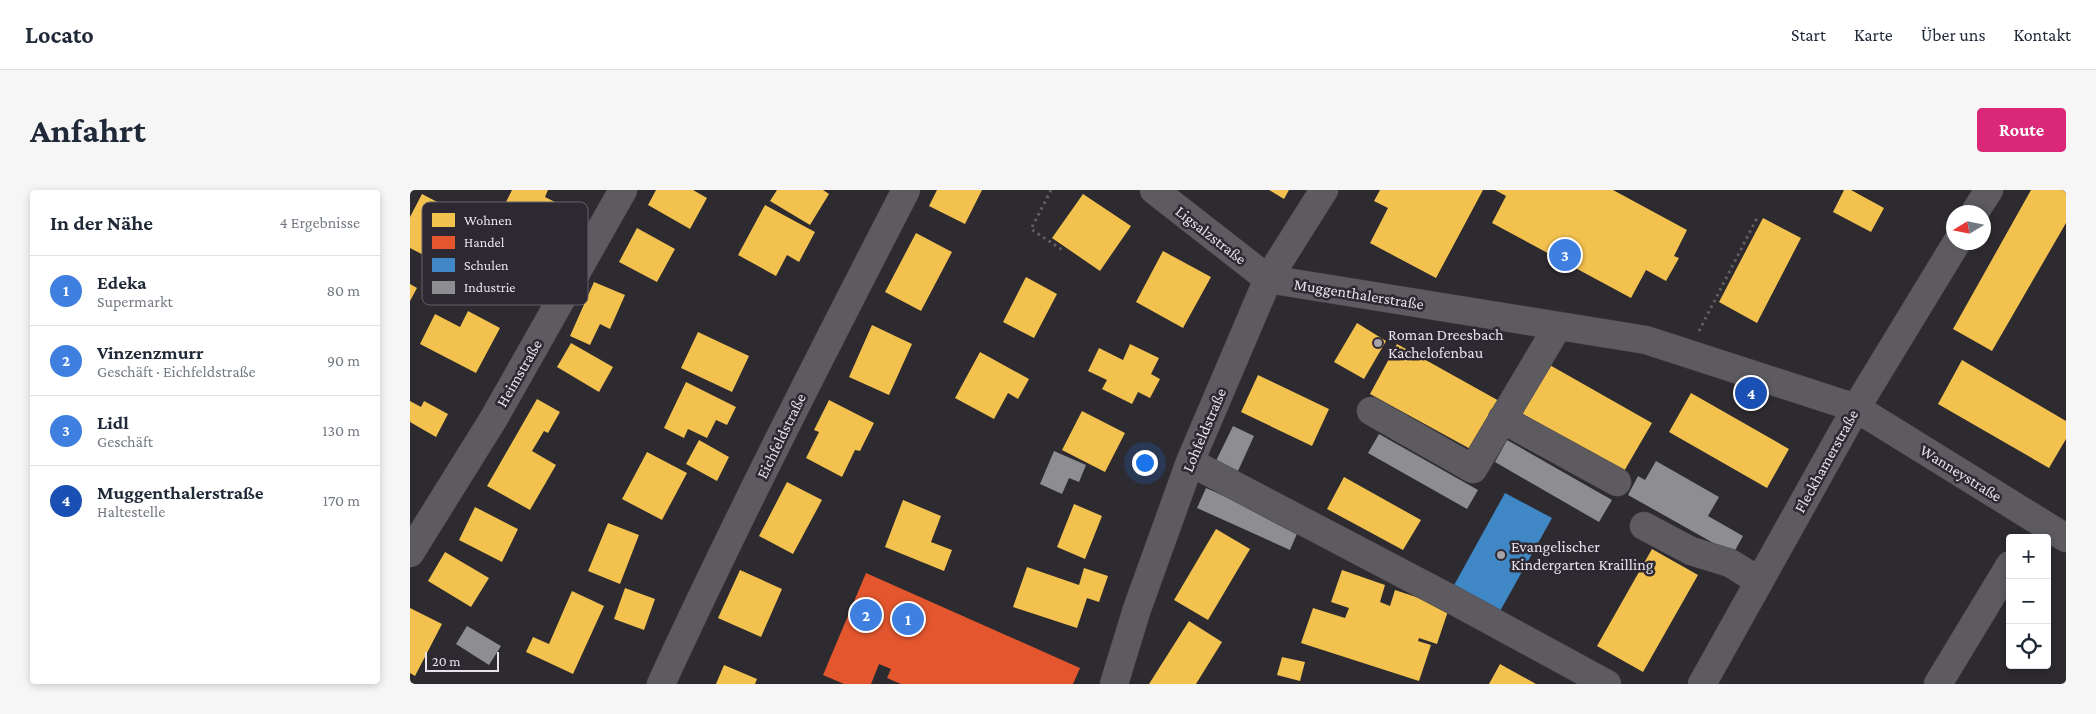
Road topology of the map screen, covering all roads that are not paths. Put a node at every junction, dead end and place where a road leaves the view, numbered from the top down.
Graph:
1 (623, 190) edge
2 (906, 190) edge
3 (1154, 190) edge
4 (1324, 190) edge
5 (1989, 190) edge
6 (1979, 205) edge
7 (1952, 250) edge
8 (588, 252) edge
9 (1268, 279) junction
10 (558, 305) edge
11 (1558, 326) junction
12 (1856, 408) junction
13 (1371, 411) dead end
14 (1502, 419) junction
15 (1190, 462) junction
16 (1617, 482) dead end
17 (1644, 526) dead end
18 (2032, 529) edge
19 (2066, 538) edge
20 (410, 553) edge
21 (2006, 572) edge
22 (1759, 581) junction
23 (661, 684) edge
24 (1114, 684) edge
25 (1607, 684) edge
26 (1702, 684) edge
27 (1938, 684) edge

1 - 8 street, Heimstraße
2 - 23 street, Eichfeldstraße
3 - 9 street, Ligsalzstraße
4 - 9 street, Lohfeldstraße
5 - 6 street
7 - 12 street, Fleckhamerstraße
9 - 11 street, Muggenthalerstraße
9 - 15 street, Lohfeldstraße
10 - 20 street, Heimstraße
11 - 12 street, Muggenthalerstraße
11 - 14 street
12 - 18 street, Wanneystraße
12 - 22 street, Fleckhamerstraße
13 - 14 street
14 - 16 street
15 - 24 street, Lohfeldstraße
15 - 25 street
17 - 22 street
18 - 19 street, Wanneystraße
21 - 27 street
22 - 26 street, Fleckhamerstraße

